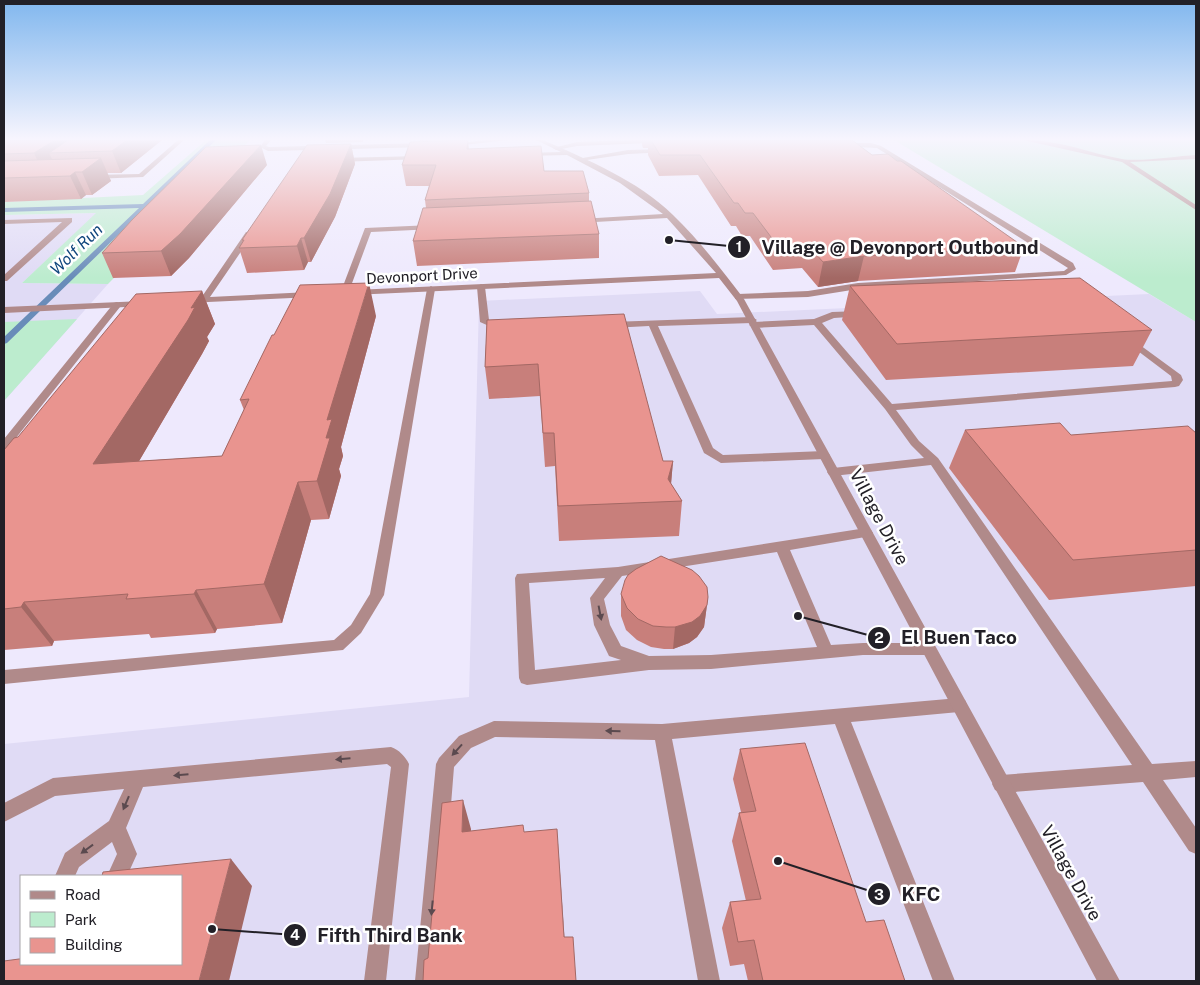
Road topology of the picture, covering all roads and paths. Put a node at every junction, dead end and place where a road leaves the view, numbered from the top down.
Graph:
1 (628, 186) edge
2 (942, 186) edge
3 (1162, 186) edge
4 (1196, 208) edge
5 (670, 216) junction
6 (572, 221) edge
7 (4, 222) edge
8 (446, 226) edge
9 (253, 227) edge
10 (722, 275) junction
11 (4, 279) edge
12 (481, 287) junction
13 (431, 289) junction
14 (324, 294) edge
15 (334, 294) edge
16 (344, 294) junction
17 (738, 297) junction
18 (204, 300) junction
19 (185, 301) edge
20 (156, 303) edge
21 (117, 305) junction
22 (8, 310) edge
23 (870, 313) edge
24 (816, 322) junction
25 (753, 323) junction
26 (652, 324) junction
27 (605, 325) edge
28 (514, 328) edge
29 (1120, 334) edge
30 (889, 407) junction
31 (4, 446) edge
32 (824, 455) junction
33 (934, 461) junction
34 (833, 472) junction
35 (866, 534) junction
36 (782, 547) junction
37 (618, 572) junction
38 (928, 649) junction
39 (827, 652) junction
40 (649, 663) junction
41 (4, 677) edge
42 (959, 705) junction
43 (840, 716) junction
44 (662, 732) junction
45 (1196, 768) edge
46 (1148, 772) junction
47 (137, 779) junction
48 (1001, 784) junction
49 (4, 814) edge
50 (116, 828) junction
51 (1196, 844) edge
52 (127, 854) junction
53 (65, 875) edge
54 (117, 875) edge
55 (122, 875) edge
56 (375, 981) edge
57 (426, 981) edge
58 (709, 981) edge
59 (944, 981) edge
60 (1109, 981) edge

1 - 5 street, Village Drive
2 - 17 street
3 - 4 street
5 - 6 street
5 - 10 street, Village Drive
7 - 11 street
8 - 16 street
9 - 18 street
10 - 12 street, Devonport Drive
10 - 17 street, Village Drive
12 - 13 street, Devonport Drive
12 - 28 street
13 - 16 street, Devonport Drive
13 - 41 street
14 - 18 street
15 - 16 street, Devonport Drive
17 - 25 street, Village Drive
18 - 19 street
20 - 21 street
21 - 22 street
21 - 31 street
23 - 24 street
24 - 25 street
24 - 30 street
25 - 26 street
25 - 32 street, Village Drive
26 - 27 street
26 - 32 street
29 - 30 street
30 - 33 street
32 - 34 street, Village Drive
33 - 34 street
33 - 46 street
34 - 35 street, Village Drive
35 - 36 street
35 - 38 street, Village Drive
36 - 37 street
36 - 39 street
37 -> 40 street
37 - 40 street
38 - 39 street
38 - 42 street, Village Drive
39 - 40 street
42 - 43 street
42 - 48 street, Village Drive
43 - 44 street
43 - 59 street
44 -> 57 street
44 - 58 street
45 - 46 street
46 - 48 street
46 - 51 street
47 - 49 street
47 -> 50 street
56 -> 47 street
48 - 60 street, Village Drive
50 - 52 street
50 -> 53 street
52 - 54 street
52 - 55 street

